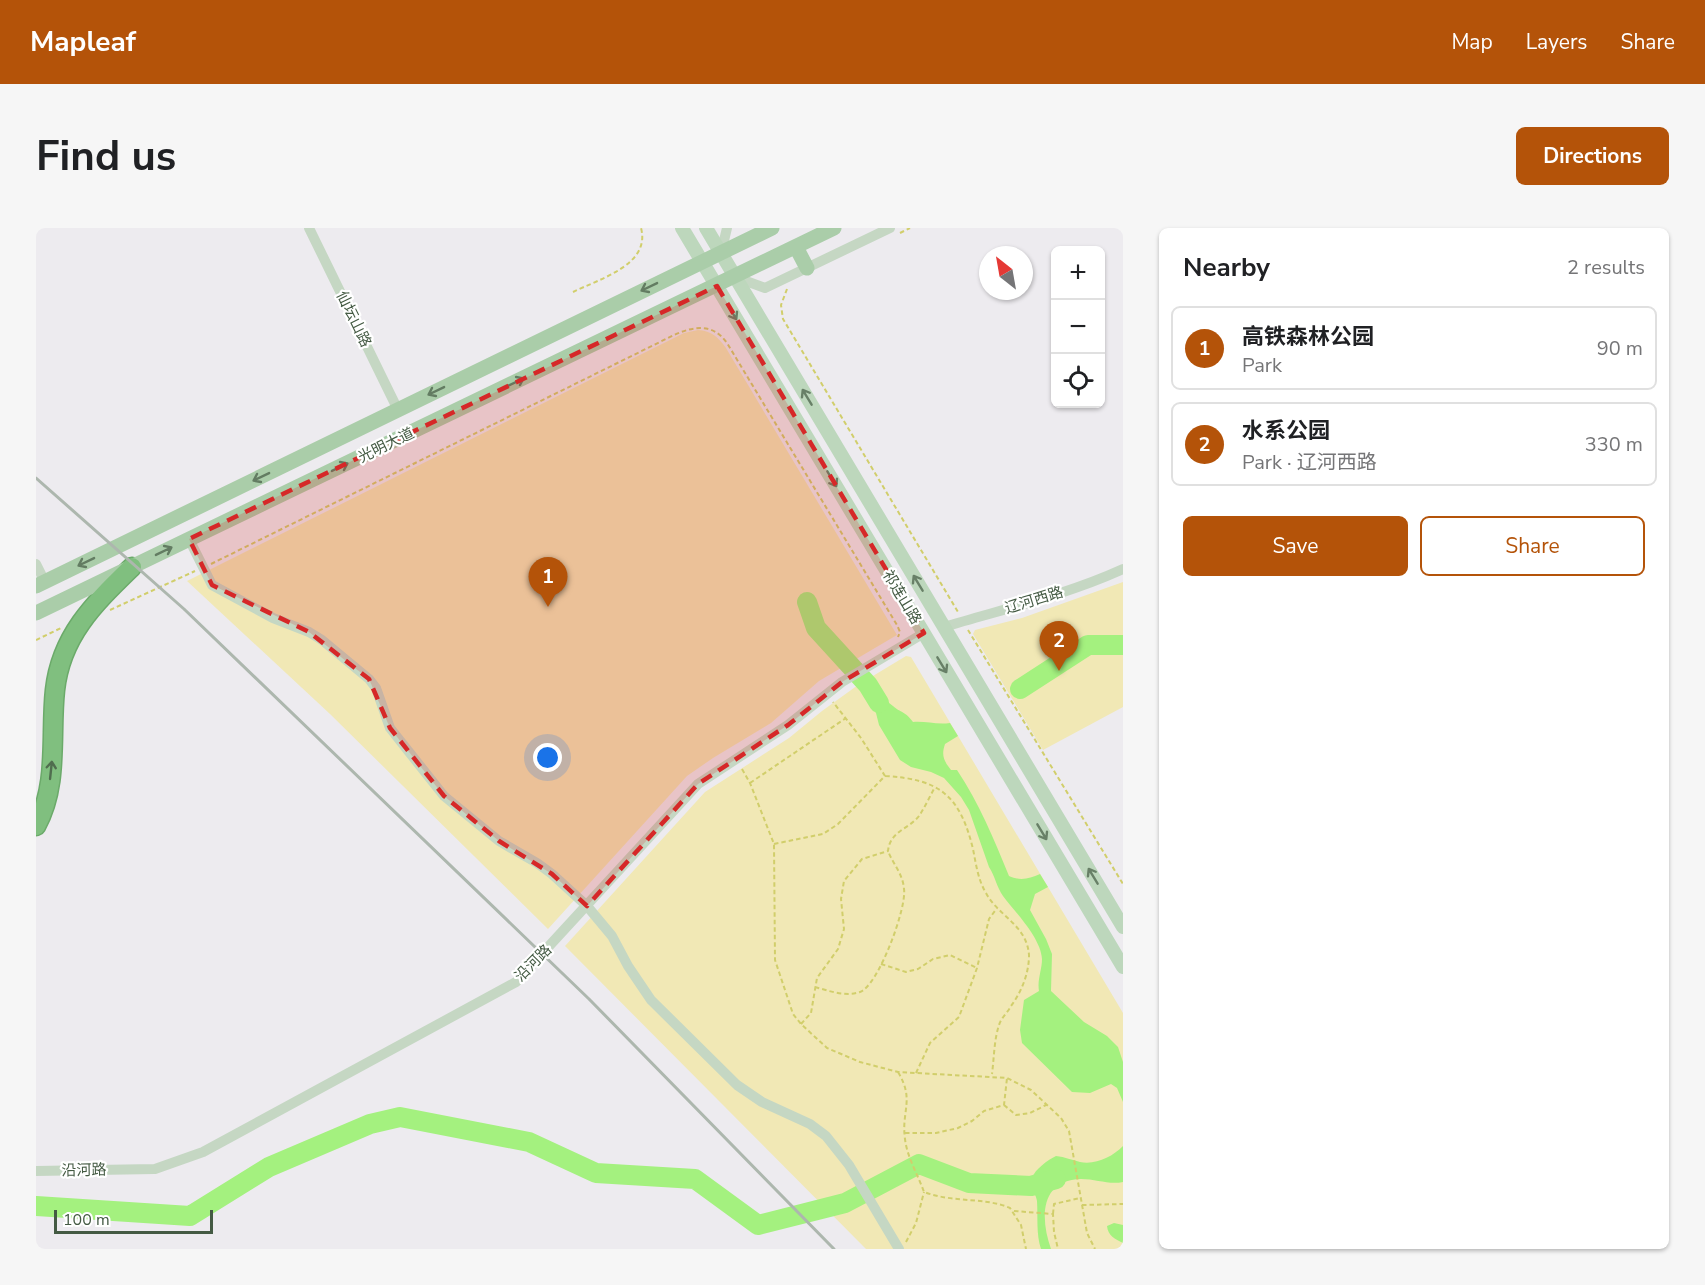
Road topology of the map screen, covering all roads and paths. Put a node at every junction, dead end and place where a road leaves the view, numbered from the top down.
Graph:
1 (309, 228) edge
2 (641, 228) edge
3 (682, 228) edge
4 (706, 228) edge
5 (727, 228) edge
6 (772, 228) edge
7 (834, 228) edge
8 (890, 228) edge
9 (796, 247) junction
10 (721, 253) junction
11 (702, 261) junction
12 (807, 268) junction
13 (735, 277) junction
14 (717, 286) junction
15 (792, 286) dead end
16 (573, 292) dead end
17 (398, 410) junction
18 (189, 539) junction
19 (36, 564) edge
20 (132, 567) junction
21 (203, 568) junction
22 (1123, 570) edge
23 (40, 584) edge
24 (109, 610) dead end
25 (36, 613) edge
26 (963, 621) junction
27 (78, 624) junction
28 (944, 627) junction
29 (924, 633) junction
30 (897, 639) dead end
31 (36, 640) edge
32 (826, 693) junction
33 (846, 718) junction
34 (736, 759) junction
35 (885, 776) junction
36 (750, 783) junction
37 (935, 787) junction
38 (36, 826) edge
39 (774, 844) junction
40 (888, 850) junction
41 (1123, 884) edge
42 (588, 906) junction
43 (997, 908) junction
44 (1123, 927) edge
45 (880, 964) junction
46 (1123, 967) edge
47 (978, 968) junction
48 (815, 987) junction
49 (801, 1024) junction
50 (898, 1072) junction
51 (916, 1073) junction
52 (992, 1076) junction
53 (1007, 1078) junction
54 (1004, 1105) junction
55 (1047, 1105) junction
56 (905, 1133) junction
57 (36, 1171) edge
58 (924, 1192) junction
59 (1080, 1198) junction
60 (1123, 1204) edge
61 (1082, 1205) junction
62 (1013, 1211) junction
63 (1053, 1214) junction
64 (900, 1249) edge
65 (1026, 1249) edge
66 (1058, 1249) edge
67 (1095, 1249) edge

1 - 17 street, 仙坛山路
2 - 16 path
3 - 11 main road, 祁连山路
4 - 10 main road, 祁连山路
5 - 10 street
6 - 10 main road, 光明大道
7 - 9 main road, 光明大道
8 - 12 street
9 - 12 main road
9 - 13 main road, 光明大道
10 - 11 main road, 光明大道
10 - 13 main road, 祁连山路
11 - 14 main road, 祁连山路
11 -> 17 main road, 光明大道
12 - 13 street
13 - 14 main road, 光明大道
28 -> 13 main road, 祁连山路
18 -> 14 main road, 光明大道
14 -> 29 main road, 祁连山路
15 - 26 path
17 -> 23 main road, 光明大道
20 -> 18 main road, 光明大道
18 - 21 street
19 - 23 street
20 - 25 main road, 光明大道
20 - 27 highway
21 - 24 path
21 - 30 path
21 - 42 street
22 - 26 street, 辽河西路
26 - 28 street, 辽河西路
26 - 41 path
27 - 31 path
38 -> 27 highway
44 -> 28 main road, 祁连山路
29 - 32 street, 沿河路
29 -> 46 main road, 祁连山路
32 - 33 path
32 - 34 street, 沿河路
33 - 35 path
33 - 36 path
34 - 36 path
34 - 42 street, 沿河路
35 - 37 path
35 - 39 path
36 - 39 path
37 - 40 path
37 - 43 path
39 - 49 path
40 - 45 path
40 - 48 path
42 - 57 street, 沿河路
42 - 64 street
43 - 47 path
43 - 52 path
45 - 47 path
45 - 48 path
47 - 51 path
48 - 49 path
49 - 50 path
50 - 51 path
50 - 56 path
51 - 52 path
52 - 53 path
53 - 54 path
53 - 55 path
54 - 55 path
54 - 56 path
55 - 59 path
56 - 58 path
58 - 62 path
58 - 64 path
59 - 61 path
59 - 63 path
60 - 61 path
61 - 67 path
62 - 63 path
62 - 65 path
63 - 66 path

